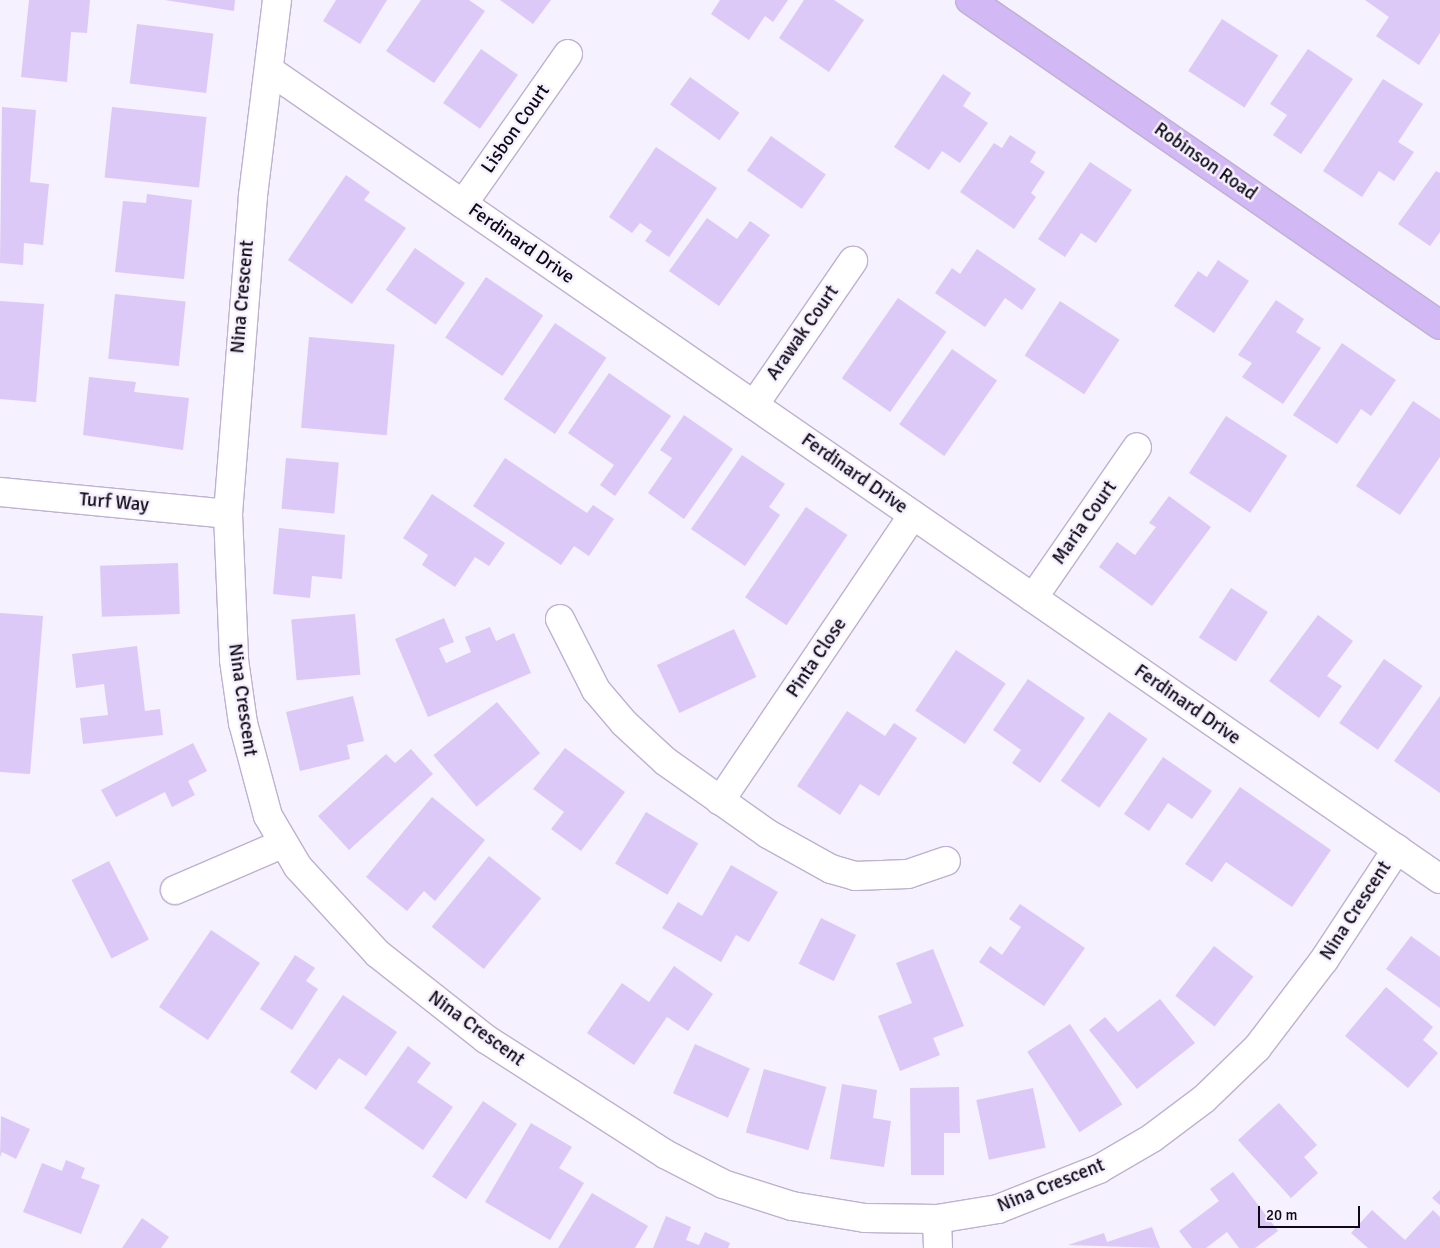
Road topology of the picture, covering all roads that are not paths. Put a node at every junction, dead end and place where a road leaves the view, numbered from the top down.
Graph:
1 (277, 0) edge
2 (970, 0) edge
3 (568, 54) dead end
4 (268, 70) junction
5 (463, 204) junction
6 (853, 261) dead end
7 (1440, 325) edge
8 (754, 405) junction
9 (1137, 447) dead end
10 (0, 492) edge
11 (228, 514) junction
12 (913, 515) junction
13 (1032, 598) junction
14 (560, 619) dead end
15 (720, 801) junction
16 (282, 844) junction
17 (1397, 849) junction
18 (946, 861) dead end
19 (1440, 879) edge
20 (174, 890) dead end
21 (936, 1219) junction
22 (938, 1248) edge

1 - 4 street, Nina Crescent
2 - 7 highway, Robinson Road
3 - 5 street, Lisbon Court
4 - 5 street, Ferdinard Drive
4 - 11 street, Nina Crescent
5 - 8 street, Ferdinard Drive
6 - 8 street, Arawak Court
8 - 12 street, Ferdinard Drive
9 - 13 street, Maria Court
10 - 11 street, Turf Way
11 - 16 street, Nina Crescent
12 - 13 street, Ferdinard Drive
12 - 15 street, Pinta Close
13 - 17 street, Ferdinard Drive
14 - 15 street
15 - 18 street
16 - 20 street
16 - 21 street, Nina Crescent
17 - 19 street, Ferdinard Drive
17 - 21 street, Nina Crescent
21 - 22 street

